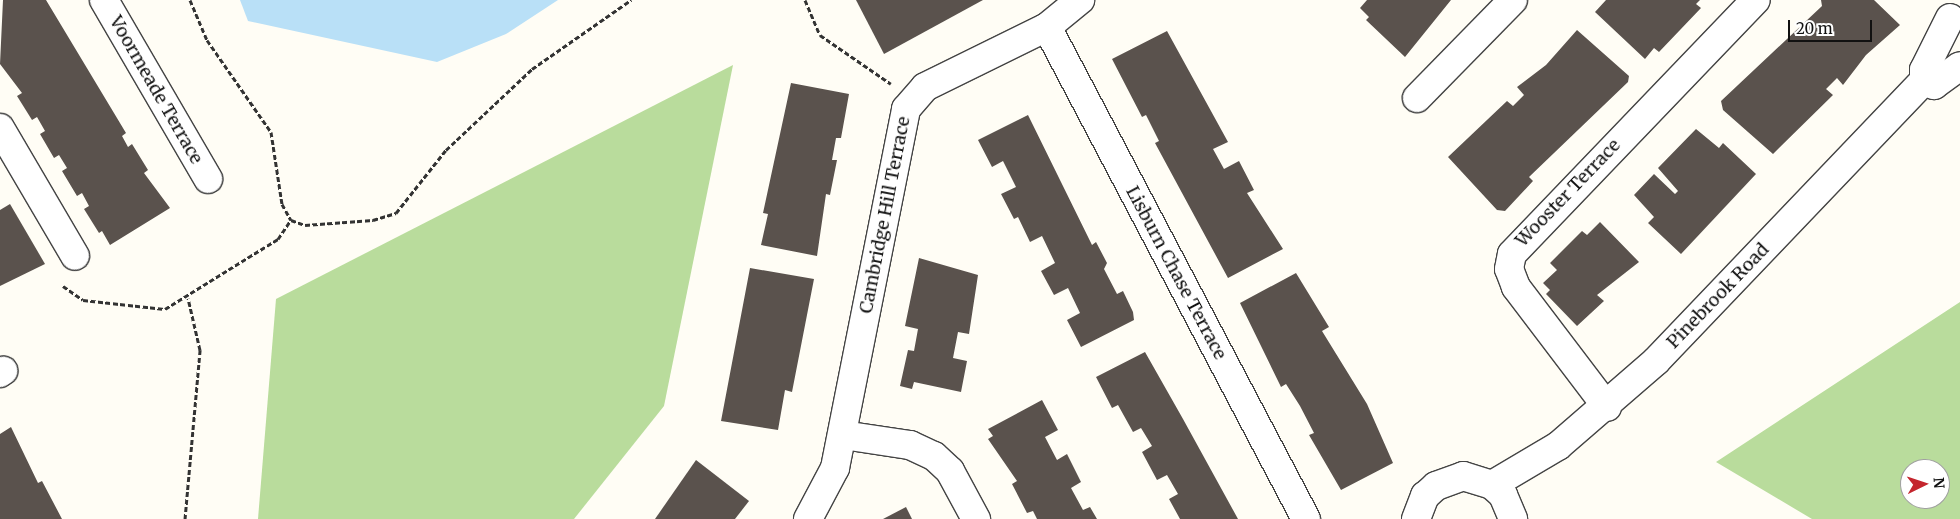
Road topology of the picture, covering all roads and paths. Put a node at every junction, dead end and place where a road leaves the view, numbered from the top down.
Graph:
1 (104, 0) edge
2 (190, 0) edge
3 (631, 0) edge
4 (805, 0) edge
5 (1080, 0) edge
6 (1513, 0) edge
7 (1756, 0) edge
8 (1951, 11) edge
9 (1046, 27) junction
10 (1960, 66) edge
11 (1924, 82) junction
12 (894, 86) dead end
13 (1417, 98) dead end
14 (3, 138) edge
15 (208, 179) dead end
16 (292, 220) junction
17 (75, 256) dead end
18 (63, 286) dead end
19 (188, 298) junction
20 (1607, 407) junction
21 (843, 435) junction
22 (1492, 485) junction
23 (185, 519) edge
24 (808, 519) edge
25 (976, 519) edge
26 (1306, 519) edge
27 (1416, 519) edge
28 (1513, 519) edge

1 - 15 street, Voormeade Terrace
2 - 16 path
3 - 16 path
4 - 12 path
5 - 9 street, Cambridge Hill Terrace
6 - 13 street
7 - 20 street, Wooster Terrace
8 - 11 street
9 - 21 street, Cambridge Hill Terrace
9 - 26 street, Lisburn Chase Terrace
10 - 11 street
11 - 20 street, Pinebrook Road
14 - 17 street
16 - 19 path
18 - 19 path
19 - 23 path
20 - 22 street, Pinebrook Road
21 - 24 street, Cambridge Hill Terrace
21 - 25 street
22 - 27 street
22 - 28 street

